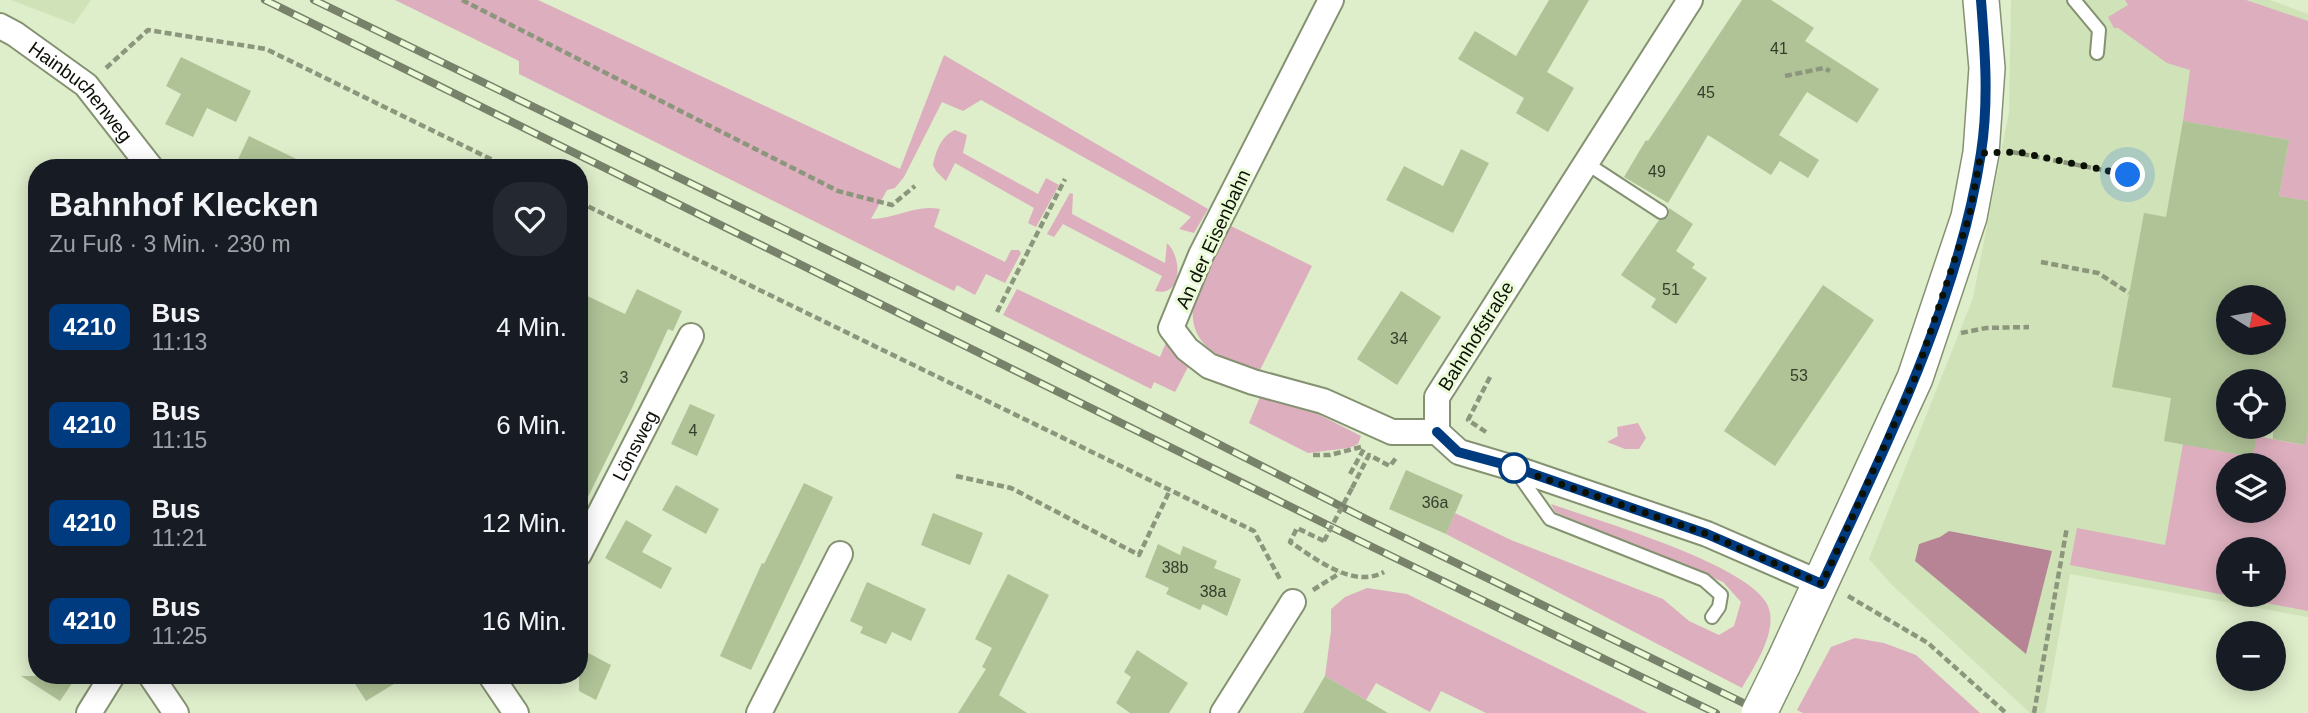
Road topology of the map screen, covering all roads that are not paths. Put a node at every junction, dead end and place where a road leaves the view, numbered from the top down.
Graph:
1 (1331, 0) edge
2 (1689, 0) edge
3 (1981, 0) edge
4 (2074, 0) edge
5 (0, 26) edge
6 (2097, 52) dead end
7 (144, 159) edge
8 (1586, 163) junction
9 (1661, 212) dead end
10 (691, 336) dead end
11 (1437, 432) junction
12 (1514, 468) junction
13 (588, 536) edge
14 (840, 554) dead end
15 (1822, 584) junction
16 (1293, 602) road end
17 (1712, 617) dead end
18 (108, 684) edge
19 (156, 684) edge
20 (497, 684) edge
21 (515, 684) edge
22 (511, 705) edge
23 (89, 713) edge
24 (176, 713) edge
25 (759, 713) edge
26 (1223, 713) edge
27 (1759, 713) edge

1 - 11 street, An der Eisenbahn
2 - 8 street, Bahnhofstraße
3 - 15 street
4 - 6 lane
5 - 7 street, Hainbuchenweg
8 - 9 lane
8 - 11 street, Bahnhofstraße
10 - 13 street, Lönsweg
11 - 12 street
12 - 15 street
12 - 17 lane
14 - 25 street
15 - 27 street, bridge
16 - 26 street
18 - 23 street
19 - 24 street
20 - 22 street
21 - 22 street

